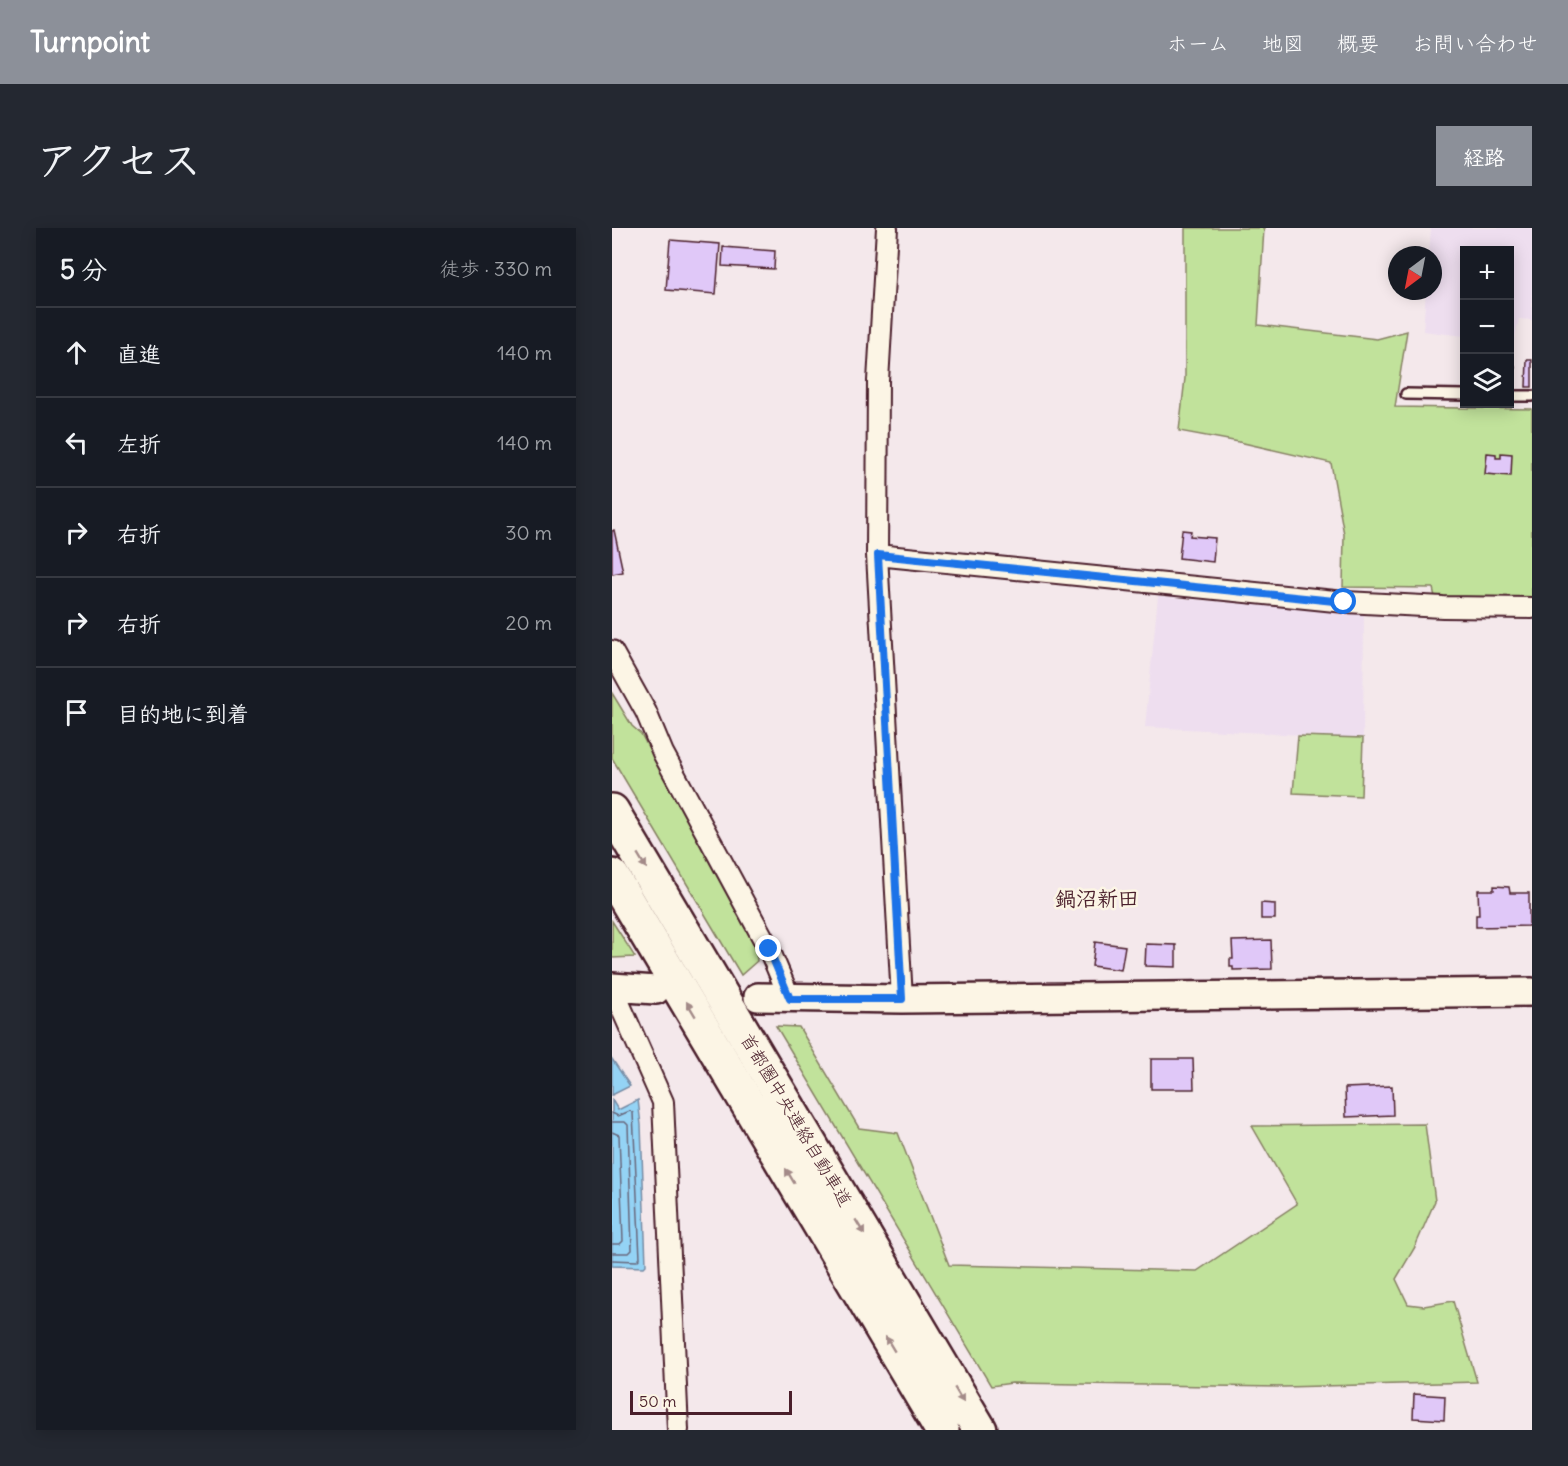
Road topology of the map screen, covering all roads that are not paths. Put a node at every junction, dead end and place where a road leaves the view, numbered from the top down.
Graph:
1 (887, 228) edge
2 (1406, 394) dead end
3 (1460, 395) edge
4 (1514, 396) edge
5 (1532, 396) edge
6 (878, 555) junction
7 (1532, 608) edge
8 (612, 651) edge
9 (612, 811) edge
10 (612, 876) edge
11 (612, 987) edge
12 (656, 990) dead end
13 (1532, 992) edge
14 (758, 998) dead end
15 (790, 999) junction
16 (902, 999) junction
17 (678, 1430) edge
18 (942, 1430) edge
19 (980, 1430) edge

1 - 6 street
2 - 3 lane
4 - 5 lane
6 - 7 street
6 - 16 street
8 - 15 street
9 -> 19 highway, 首都圏中央連絡自動車道
18 -> 10 highway, 首都圏中央連絡自動車道
11 - 12 street
11 - 17 street
13 - 16 street
14 - 15 street
15 - 16 street

